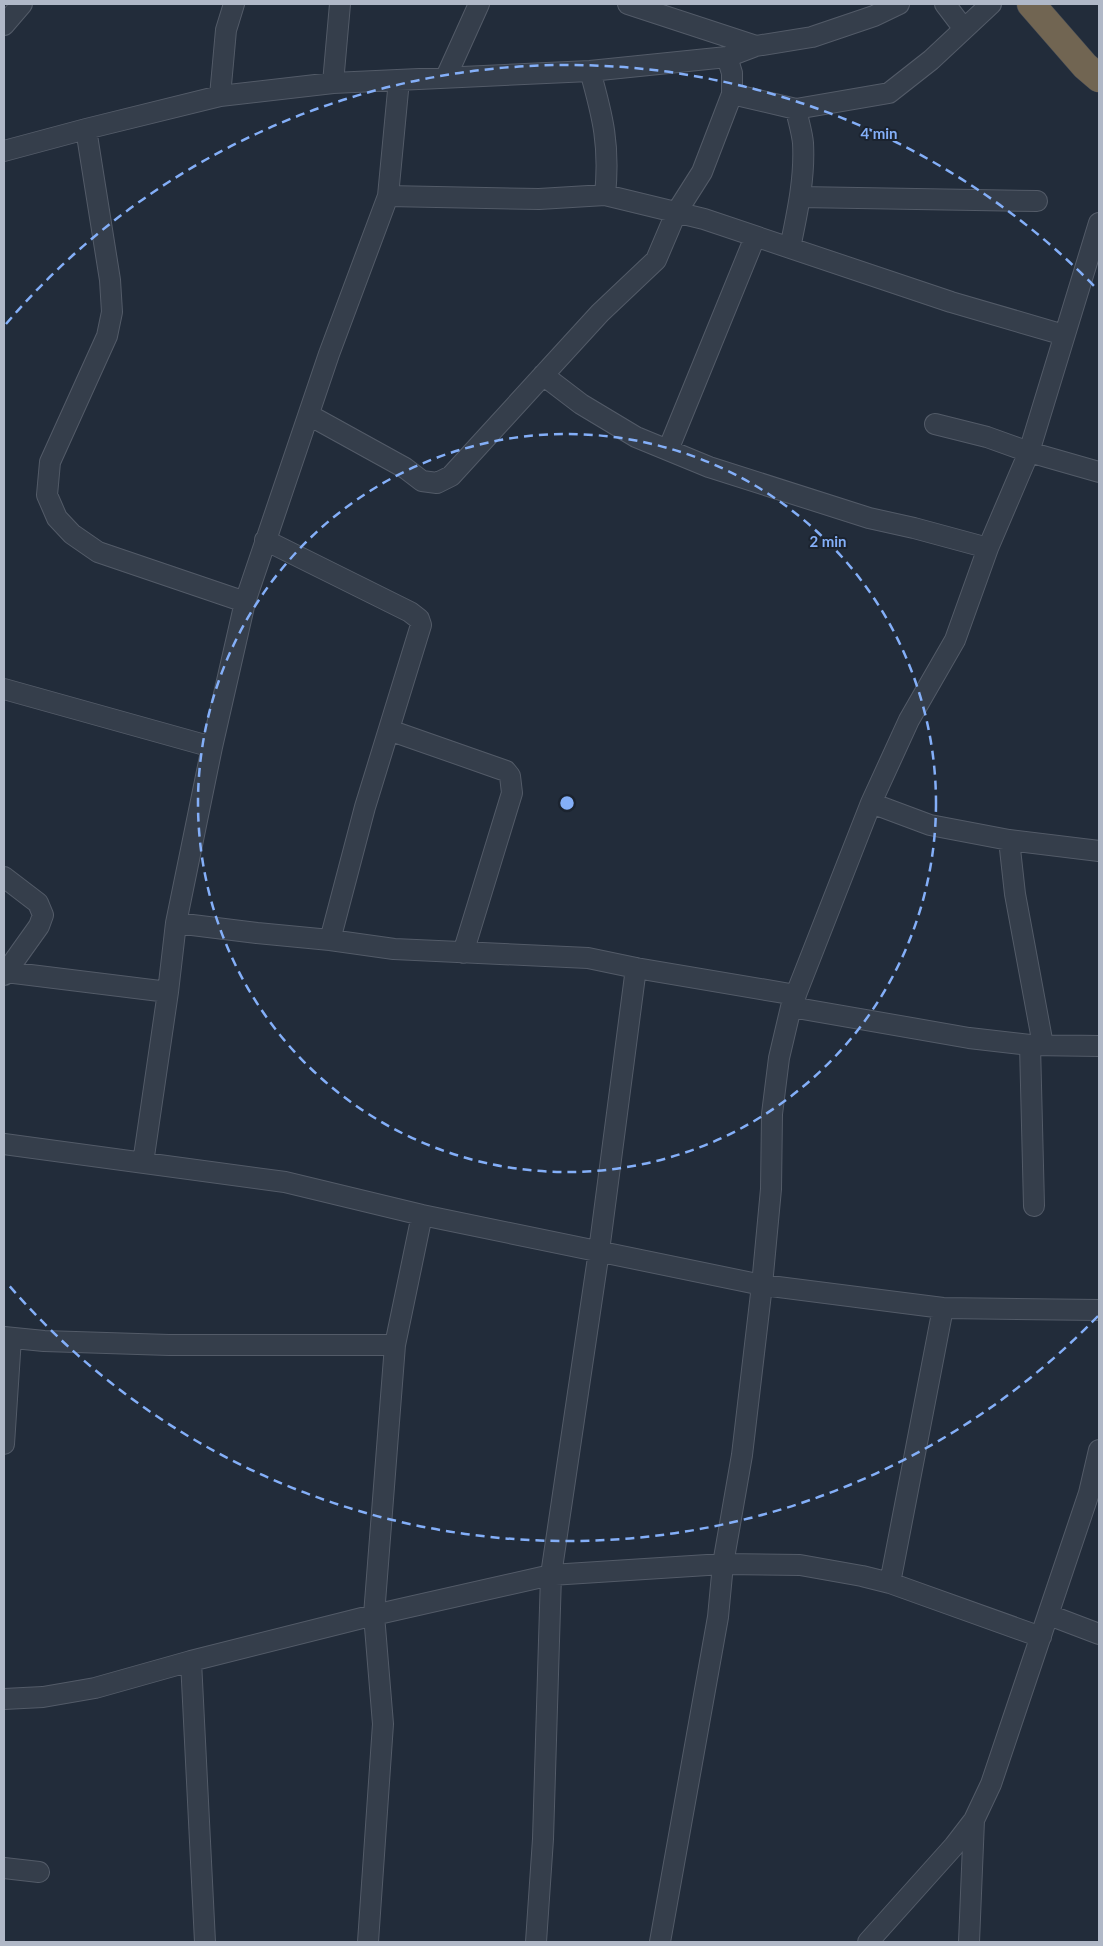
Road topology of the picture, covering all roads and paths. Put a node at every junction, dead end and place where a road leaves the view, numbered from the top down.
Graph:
1 (22, 4) edge
2 (234, 4) edge
3 (340, 4) edge
4 (480, 4) edge
5 (628, 4) edge
6 (899, 4) edge
7 (946, 4) edge
8 (991, 4) edge
9 (1031, 4) edge
10 (1053, 4) edge
11 (687, 13) edge
12 (4, 25) edge
13 (964, 29) junction
14 (756, 46) junction
15 (1099, 53) edge
16 (727, 57) junction
17 (590, 70) junction
18 (446, 78) junction
19 (1099, 78) edge
20 (399, 80) junction
21 (333, 82) junction
22 (732, 94) junction
23 (220, 96) junction
24 (796, 108) junction
25 (86, 129) junction
26 (4, 151) edge
27 (605, 195) junction
28 (388, 196) junction
29 (800, 197) junction
30 (1036, 201) dead end
31 (676, 213) junction
32 (1099, 223) edge
33 (755, 236) junction
34 (790, 248) junction
35 (1064, 335) junction
36 (543, 376) junction
37 (309, 415) junction
38 (935, 424) dead end
39 (668, 450) junction
40 (1029, 452) junction
41 (1099, 472) edge
42 (266, 540) junction
43 (988, 548) junction
44 (245, 602) junction
45 (4, 689) edge
46 (389, 730) junction
47 (212, 747) junction
48 (872, 803) junction
49 (1009, 840) junction
50 (1099, 851) edge
51 (4, 877) edge
52 (176, 923) junction
53 (330, 940) junction
54 (463, 952) junction
55 (636, 968) junction
56 (5, 974) edge
57 (168, 992) junction
58 (794, 1001) junction
59 (1037, 1045) junction
60 (1099, 1046) edge
61 (4, 1144) edge
62 (143, 1163) junction
63 (1034, 1206) dead end
64 (422, 1214) junction
65 (600, 1251) junction
66 (762, 1285) junction
67 (943, 1308) junction
68 (1099, 1310) edge
69 (7, 1338) edge
70 (395, 1345) junction
71 (4, 1444) edge
72 (1099, 1450) edge
73 (1094, 1494) edge
74 (723, 1564) junction
75 (550, 1575) junction
76 (890, 1583) junction
77 (1049, 1614) junction
78 (374, 1615) junction
79 (1099, 1634) edge
80 (1041, 1637) junction
81 (191, 1660) junction
82 (4, 1699) edge
83 (974, 1820) junction
84 (4, 1868) edge
85 (39, 1872) dead end
86 (205, 1942) edge
87 (368, 1942) edge
88 (536, 1942) edge
89 (660, 1942) edge
90 (868, 1942) edge
91 (969, 1942) edge

1 - 12 street
2 - 23 street
3 - 21 street
4 - 18 street
5 - 11 street
6 - 14 street
7 - 13 street
8 - 13 street
9 - 19 highway
10 - 15 highway
11 - 14 street
13 - 24 street
14 - 16 street
16 - 17 street
16 - 22 street
17 - 18 street
17 - 27 street
18 - 20 street
20 - 21 street
20 - 28 street
21 - 23 street
22 - 24 street
22 - 31 street
23 - 25 street
24 - 29 street
25 - 26 street
25 - 44 street
27 - 28 street
27 - 31 street
28 - 37 street
29 - 30 street
29 - 34 street
31 - 33 street
31 - 36 street
32 - 35 street
33 - 34 street
33 - 39 street
34 - 35 street
35 - 40 street
36 - 37 street
36 - 39 street
37 - 42 street
38 - 40 street
39 - 43 street
40 - 41 street
40 - 43 street
42 - 44 street
42 - 46 street
43 - 48 street
44 - 47 street
45 - 47 street
46 - 53 street
46 - 54 street
47 - 52 street
48 - 49 street
48 - 58 street
49 - 50 street
49 - 59 street
51 - 56 street
52 - 53 street
52 - 57 street
53 - 54 street
54 - 55 street
55 - 58 street
55 - 65 street
56 - 57 street
57 - 62 street
58 - 59 street
58 - 66 street
59 - 60 street
59 - 63 street
61 - 62 street
62 - 64 street
64 - 65 street
64 - 70 street
65 - 66 street
65 - 75 street
66 - 67 street
66 - 74 street
67 - 68 street
67 - 76 street
69 - 70 street
69 - 71 street
70 - 78 street
72 - 73 street
73 - 77 street
74 - 75 street
74 - 76 street
74 - 89 street
75 - 78 street
75 - 88 street
76 - 80 street
77 - 79 street
77 - 80 street
78 - 81 street
78 - 87 street
80 - 83 street
81 - 82 street
81 - 86 street
83 - 90 street
83 - 91 street
84 - 85 street

